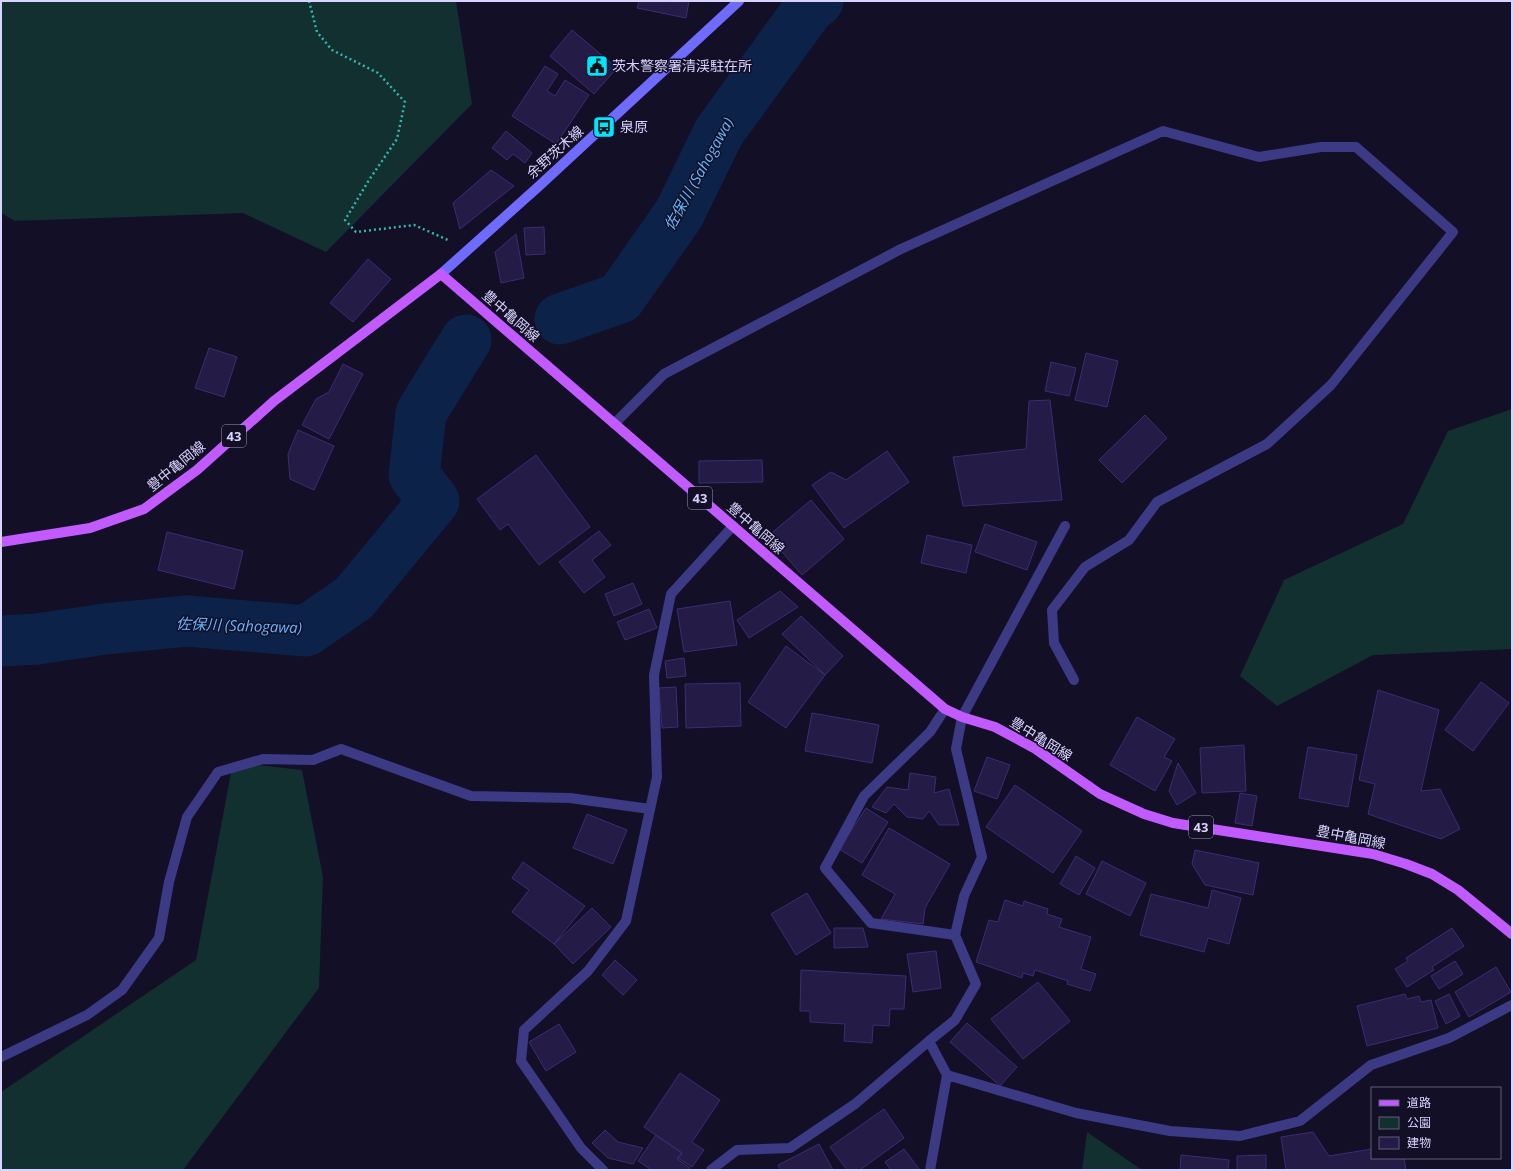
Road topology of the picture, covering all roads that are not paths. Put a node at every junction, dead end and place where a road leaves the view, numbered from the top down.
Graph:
1 (739, 1) edge
2 (441, 274) junction
3 (614, 424) junction
4 (733, 526) junction
5 (1065, 526) dead end
6 (1, 542) edge
7 (1074, 680) dead end
8 (945, 709) junction
9 (962, 717) junction
10 (650, 809) junction
11 (1512, 934) edge
12 (955, 935) junction
13 (1512, 1005) edge
14 (929, 1041) junction
15 (1, 1057) edge
16 (947, 1075) junction
17 (603, 1170) edge
18 (711, 1170) edge
19 (930, 1170) edge

1 - 2 main road, 余野茨木線
2 - 3 main road, 豊中亀岡線 / 43
2 - 6 main road, 豊中亀岡線 / 43
3 - 4 main road, 豊中亀岡線 / 43
3 - 7 street
4 - 8 main road, 豊中亀岡線 / 43
4 - 10 street
5 - 9 street
8 - 9 main road, 豊中亀岡線 / 43
8 - 12 street
9 - 11 main road, 豊中亀岡線 / 43
9 - 12 street
10 - 15 street
10 - 17 street
12 - 14 street
13 - 16 street
14 - 16 street
14 - 18 street
16 - 19 street

